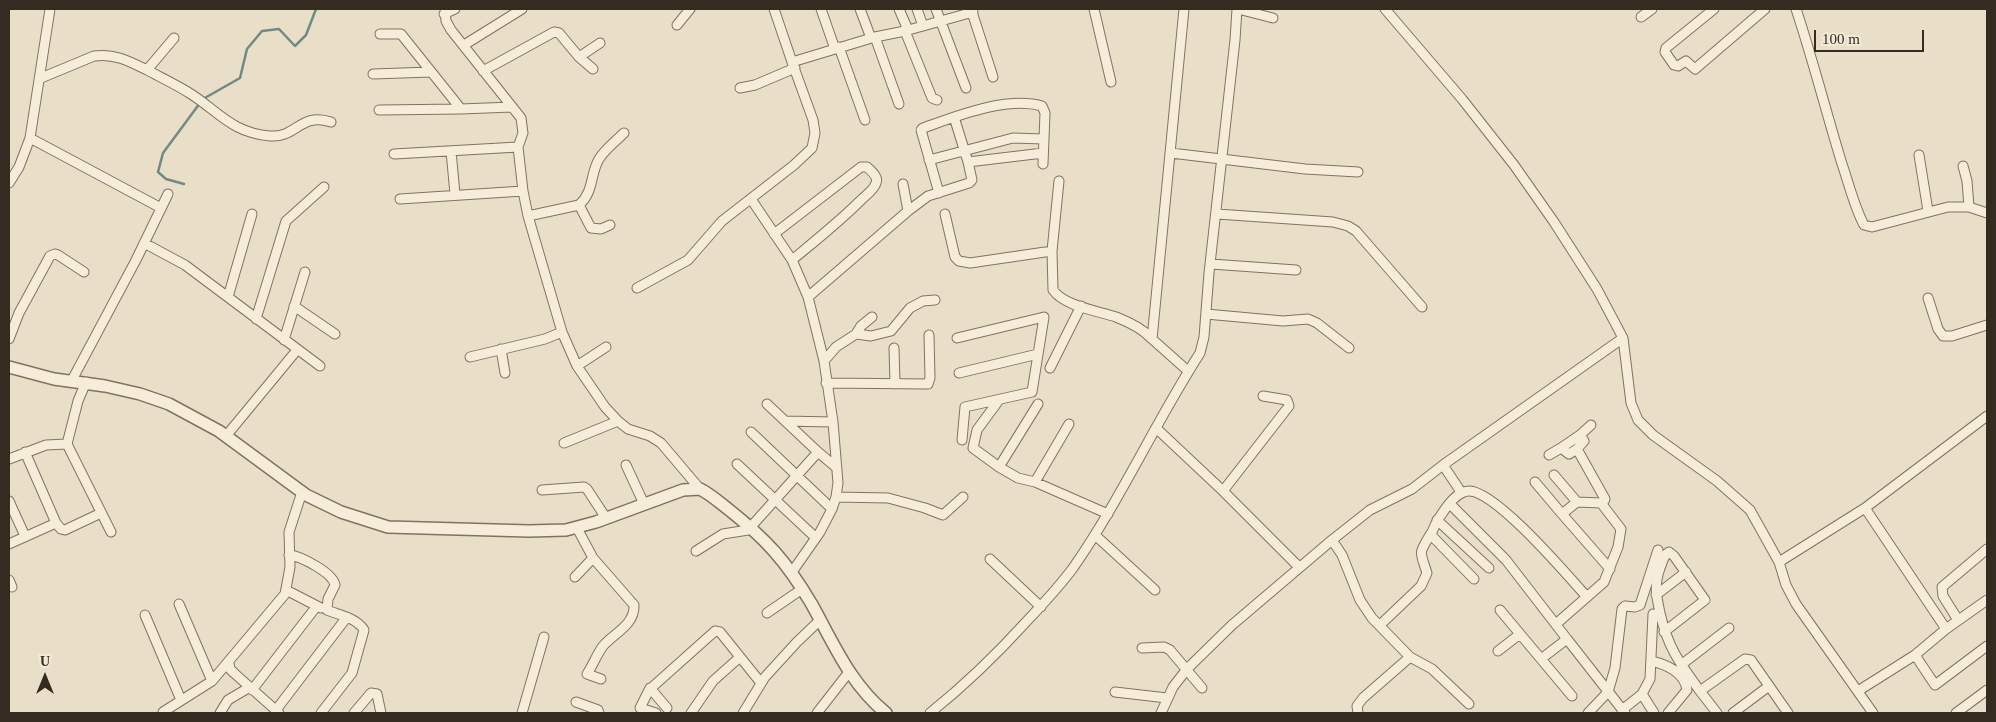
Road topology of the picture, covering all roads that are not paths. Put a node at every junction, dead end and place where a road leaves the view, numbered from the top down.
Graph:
1 (50, 9) edge
2 (455, 9) edge
3 (522, 9) edge
4 (690, 9) edge
5 (774, 9) edge
6 (821, 9) edge
7 (860, 9) edge
8 (899, 9) edge
9 (917, 9) edge
10 (936, 9) edge
11 (1094, 9) edge
12 (1184, 9) edge
13 (1237, 9) edge
14 (1385, 9) edge
15 (1652, 9) edge
16 (1714, 9) edge
17 (1764, 9) edge
18 (1796, 9) edge
19 (972, 10) edge
20 (445, 12) edge
21 (1641, 17) dead end
22 (1273, 18) dead end
23 (940, 20) junction
24 (677, 25) dead end
25 (923, 26) junction
26 (906, 30) junction
27 (380, 34) dead end
28 (873, 37) junction
29 (174, 38) dead end
30 (600, 43) dead end
31 (464, 45) junction
32 (837, 48) junction
33 (579, 57) junction
34 (793, 65) junction
35 (593, 69) dead end
36 (147, 70) junction
37 (483, 71) junction
38 (431, 72) junction
39 (373, 74) dead end
40 (993, 77) dead end
41 (40, 78) junction
42 (1111, 82) dead end
43 (740, 88) dead end
44 (966, 88) dead end
45 (936, 100) dead end
46 (899, 104) dead end
47 (512, 107) junction
48 (461, 109) junction
49 (379, 110) dead end
50 (954, 118) junction
51 (865, 120) dead end
52 (331, 122) dead end
53 (624, 133) dead end
54 (30, 138) junction
55 (1043, 139) junction
56 (518, 147) junction
57 (451, 151) junction
58 (965, 152) junction
59 (1043, 153) junction
60 (1171, 153) junction
61 (394, 154) dead end
62 (1920, 155) dead end
63 (929, 160) junction
64 (1222, 160) junction
65 (968, 162) junction
66 (1043, 164) dead end
67 (1963, 166) dead end
68 (1358, 172) dead end
69 (1059, 181) dead end
70 (9, 183) edge
71 (903, 184) dead end
72 (324, 187) dead end
73 (523, 190) junction
74 (939, 193) junction
75 (168, 194) dead end
76 (455, 194) junction
77 (400, 199) dead end
78 (750, 199) junction
79 (579, 205) junction
80 (1970, 207) junction
81 (161, 208) junction
82 (908, 211) junction
83 (1928, 211) junction
84 (1987, 213) edge
85 (252, 214) dead end
86 (944, 214) dead end
87 (1217, 214) junction
88 (528, 216) junction
89 (610, 225) dead end
90 (774, 234) junction
91 (144, 244) junction
92 (1052, 251) junction
93 (792, 260) junction
94 (1211, 264) junction
95 (1296, 270) dead end
96 (84, 272) dead end
97 (304, 272) dead end
98 (637, 288) dead end
99 (228, 297) junction
100 (808, 297) junction
101 (1928, 298) dead end
102 (935, 300) dead end
103 (294, 306) junction
104 (1081, 306) junction
105 (1422, 307) dead end
106 (1206, 314) junction
107 (872, 317) dead end
108 (256, 319) junction
109 (1987, 325) edge
110 (562, 332) junction
111 (335, 334) dead end
112 (856, 334) junction
113 (929, 335) dead end
114 (957, 338) dead end
115 (1623, 338) junction
116 (9, 339) edge
117 (1152, 339) junction
118 (284, 340) junction
119 (606, 347) dead end
120 (894, 348) dead end
121 (1349, 348) dead end
122 (501, 349) junction
123 (297, 350) junction
124 (1038, 354) junction
125 (470, 357) dead end
126 (824, 362) junction
127 (320, 366) dead end
128 (577, 366) junction
129 (9, 367) edge
130 (1050, 368) dead end
131 (1188, 371) junction
132 (505, 373) dead end
133 (960, 373) dead end
134 (72, 380) junction
135 (86, 382) junction
136 (826, 383) junction
137 (895, 384) junction
138 (1262, 396) dead end
139 (999, 400) junction
140 (767, 404) dead end
141 (1038, 404) dead end
142 (1987, 416) edge
143 (618, 421) junction
144 (785, 421) junction
145 (833, 422) junction
146 (1069, 424) dead end
147 (1591, 425) dead end
148 (1156, 428) junction
149 (750, 432) dead end
150 (1580, 435) junction
151 (226, 436) junction
152 (962, 440) dead end
153 (564, 443) dead end
154 (67, 444) junction
155 (1561, 448) junction
156 (1577, 449) junction
157 (26, 452) junction
158 (818, 452) junction
159 (1549, 455) dead end
160 (9, 459) edge
161 (737, 464) dead end
162 (626, 465) dead end
163 (1443, 465) junction
164 (999, 467) junction
165 (837, 468) junction
166 (796, 476) junction
167 (1554, 476) dead end
168 (1036, 482) junction
169 (1535, 482) dead end
170 (700, 489) junction
171 (542, 490) dead end
172 (1224, 491) junction
173 (302, 492) junction
174 (1461, 492) junction
175 (836, 497) junction
176 (963, 497) dead end
177 (774, 499) junction
178 (9, 501) edge
179 (1577, 502) junction
180 (1601, 503) junction
181 (644, 504) junction
182 (1450, 504) junction
183 (1865, 508) junction
184 (832, 509) junction
185 (102, 513) junction
186 (1108, 514) junction
187 (1562, 514) junction
188 (606, 518) junction
189 (1437, 520) junction
190 (56, 523) junction
191 (751, 527) junction
192 (577, 528) junction
193 (111, 532) dead end
194 (1431, 534) junction
195 (1095, 535) junction
196 (25, 536) junction
197 (816, 538) junction
198 (1332, 540) junction
199 (9, 544) edge
200 (1987, 549) edge
201 (1658, 550) dead end
202 (696, 552) dead end
203 (289, 555) junction
204 (593, 558) junction
205 (990, 559) dead end
206 (1779, 562) junction
207 (1299, 567) junction
208 (1489, 568) dead end
209 (1610, 569) junction
210 (792, 572) junction
211 (1686, 572) junction
212 (575, 577) dead end
213 (1474, 579) dead end
214 (802, 589) junction
215 (286, 590) junction
216 (1155, 590) dead end
217 (1656, 595) junction
218 (1587, 597) junction
219 (1987, 600) edge
220 (179, 604) dead end
221 (316, 607) junction
222 (1041, 607) junction
223 (1943, 608) junction
224 (327, 610) junction
225 (1500, 610) dead end
226 (767, 612) dead end
227 (144, 614) dead end
228 (1653, 614) dead end
229 (347, 617) junction
230 (820, 620) junction
231 (1556, 624) junction
232 (1952, 624) junction
233 (1380, 625) junction
234 (1729, 628) dead end
235 (1664, 632) junction
236 (1520, 634) junction
237 (544, 637) dead end
238 (1568, 639) junction
239 (1987, 646) edge
240 (1142, 648) dead end
241 (1498, 651) dead end
242 (1915, 655) junction
243 (740, 657) junction
244 (1410, 657) junction
245 (1542, 659) junction
246 (1651, 661) junction
247 (228, 663) junction
248 (1664, 664) junction
249 (1681, 666) junction
250 (1186, 669) junction
251 (849, 672) junction
252 (601, 679) dead end
253 (1650, 679) junction
254 (212, 681) junction
255 (761, 683) junction
256 (1769, 686) junction
257 (650, 688) junction
258 (1202, 688) dead end
259 (251, 689) junction
260 (1987, 690) edge
261 (1700, 691) junction
262 (1858, 691) junction
263 (1115, 692) dead end
264 (1608, 692) junction
265 (1642, 694) junction
266 (1572, 696) dead end
267 (1167, 698) junction
268 (181, 700) junction
269 (576, 702) dead end
270 (1469, 704) dead end
271 (667, 708) dead end
272 (880, 711) edge
273 (162, 712) dead end
274 (277, 712) edge
275 (1623, 712) edge
276 (220, 713) edge
277 (321, 713) edge
278 (354, 713) edge
279 (381, 713) edge
280 (522, 713) edge
281 (599, 713) edge
282 (656, 713) edge
283 (691, 713) edge
284 (743, 713) edge
285 (817, 713) edge
286 (930, 713) edge
287 (1161, 713) edge
288 (1358, 713) edge
289 (1588, 713) edge
290 (1654, 713) edge
291 (1668, 713) edge
292 (1717, 713) edge
293 (1733, 713) edge
294 (1788, 713) edge
295 (1873, 713) edge
296 (1956, 713) edge

1 - 41 street
2 - 20 street
3 - 31 street
4 - 24 street
5 - 34 street
6 - 32 street
7 - 28 street
8 - 26 street
9 - 25 street
10 - 23 street
11 - 42 street
12 - 60 street
13 - 22 street
13 - 64 street
14 - 115 street
15 - 21 street
16 - 17 street
18 - 83 street
19 - 23 street
19 - 40 street
20 - 31 street
23 - 25 street
23 - 44 street
25 - 26 street
26 - 28 street
26 - 45 street
27 - 38 street
28 - 32 street
28 - 46 street
29 - 36 street
30 - 33 street
31 - 37 street
32 - 34 street
32 - 51 street
33 - 35 street
33 - 37 street
34 - 43 street
34 - 78 street
36 - 41 street
36 - 52 street
37 - 47 street
38 - 39 street
38 - 48 street
41 - 54 street
47 - 48 street
47 - 56 street
48 - 49 street
50 - 55 street
50 - 58 street
50 - 63 street
53 - 79 street
54 - 70 street
54 - 81 street
55 - 58 street
55 - 59 street
56 - 57 street
56 - 73 street
57 - 61 street
57 - 76 street
58 - 63 street
58 - 65 street
59 - 65 street
59 - 66 street
60 - 64 street
60 - 117 street
62 - 83 street
63 - 74 street
64 - 68 street
64 - 87 street
65 - 74 street
67 - 80 street
69 - 92 street
71 - 82 street
72 - 108 street
73 - 76 street
73 - 88 street
74 - 82 street
75 - 81 street
76 - 77 street
78 - 90 street
78 - 98 street
79 - 88 street
79 - 89 street
80 - 83 street
80 - 84 street
81 - 91 street
82 - 100 street
85 - 99 street
86 - 92 street
87 - 94 street
87 - 105 street
88 - 110 street
90 - 93 street
90 - 93 street
91 - 99 street
91 - 134 street
92 - 104 street
93 - 100 street
94 - 95 street
94 - 106 street
96 - 116 street
97 - 103 street
99 - 108 street
100 - 126 street
101 - 109 street
102 - 112 street
103 - 111 street
103 - 118 street
104 - 117 street
104 - 130 street
106 - 121 street
106 - 131 street
107 - 112 street
108 - 118 street
110 - 122 street
110 - 128 street
112 - 126 street
113 - 137 street
114 - 124 street
115 - 163 street
115 - 206 street
117 - 131 street
118 - 123 street
119 - 128 street
120 - 137 street
122 - 125 street
122 - 132 street
123 - 127 street
123 - 151 street
124 - 133 street
124 - 139 street
126 - 136 street
128 - 143 street
129 - 134 street
131 - 148 street
134 - 135 street
135 - 151 street
135 - 154 street
136 - 137 street
136 - 145 street
138 - 172 street
139 - 152 street
139 - 164 street
140 - 144 street
141 - 164 street
142 - 183 street
143 - 153 street
143 - 170 street
144 - 145 street
144 - 158 street
145 - 165 street
146 - 168 street
147 - 150 street
148 - 172 street
148 - 186 street
149 - 166 street
150 - 155 street
150 - 156 street
151 - 173 street
154 - 157 street
154 - 185 street
155 - 156 street
155 - 159 street
156 - 180 street
157 - 160 street
157 - 190 street
158 - 165 street
158 - 166 street
161 - 177 street
162 - 181 street
163 - 174 street
163 - 198 street
164 - 168 street
165 - 175 street
166 - 177 street
166 - 184 street
167 - 179 street
168 - 186 street
169 - 187 street
170 - 181 street
170 - 191 street
171 - 188 street
172 - 207 street
173 - 192 street
173 - 203 street
174 - 182 street
174 - 218 street
175 - 176 street
175 - 184 street
177 - 191 street
177 - 197 street
178 - 196 street
179 - 180 street
179 - 187 street
180 - 209 street
181 - 188 street
182 - 189 street
182 - 231 street
183 - 206 street
183 - 223 street
184 - 197 street
185 - 190 street
185 - 193 street
186 - 195 street
187 - 209 street
188 - 192 street
189 - 194 street
189 - 208 street
190 - 196 street
191 - 202 street
191 - 210 street
192 - 204 street
194 - 213 street
194 - 233 street
195 - 216 street
195 - 222 street
196 - 199 street
197 - 210 street
198 - 207 street
198 - 233 street
200 - 223 street
201 - 264 street
203 - 215 street
203 - 224 street
204 - 212 street
204 - 252 street
205 - 222 street
206 - 262 street
207 - 250 street
209 - 218 street
210 - 214 street
211 - 217 street
211 - 217 street
211 - 235 street
214 - 226 street
214 - 230 street
215 - 221 street
215 - 247 street
217 - 235 street
218 - 231 street
219 - 232 street
220 - 254 street
221 - 224 street
221 - 259 street
222 - 286 street
223 - 232 street
223 - 232 street
224 - 229 street
225 - 236 street
227 - 268 street
228 - 246 street
229 - 274 street
229 - 277 street
230 - 251 street
230 - 255 street
231 - 238 street
232 - 242 street
233 - 244 street
234 - 249 street
235 - 249 street
236 - 241 street
236 - 245 street
237 - 280 street
238 - 245 street
238 - 264 street
239 - 242 street
240 - 250 street
242 - 262 street
243 - 255 street
243 - 257 street
243 - 283 street
244 - 270 street
244 - 288 street
245 - 266 street
246 - 248 street
246 - 253 street
247 - 254 street
247 - 259 street
248 - 253 street
248 - 291 street
249 - 261 street
250 - 258 street
250 - 267 street
251 - 272 street
251 - 285 street
253 - 265 street
254 - 268 street
255 - 284 street
256 - 261 street
256 - 293 street
256 - 294 street
257 - 271 street
257 - 282 street
259 - 274 street
259 - 276 street
260 - 296 street
261 - 292 street
262 - 295 street
263 - 267 street
264 - 275 street
264 - 289 street
265 - 275 street
265 - 290 street
267 - 287 street
268 - 273 street
269 - 281 street
278 - 279 street

